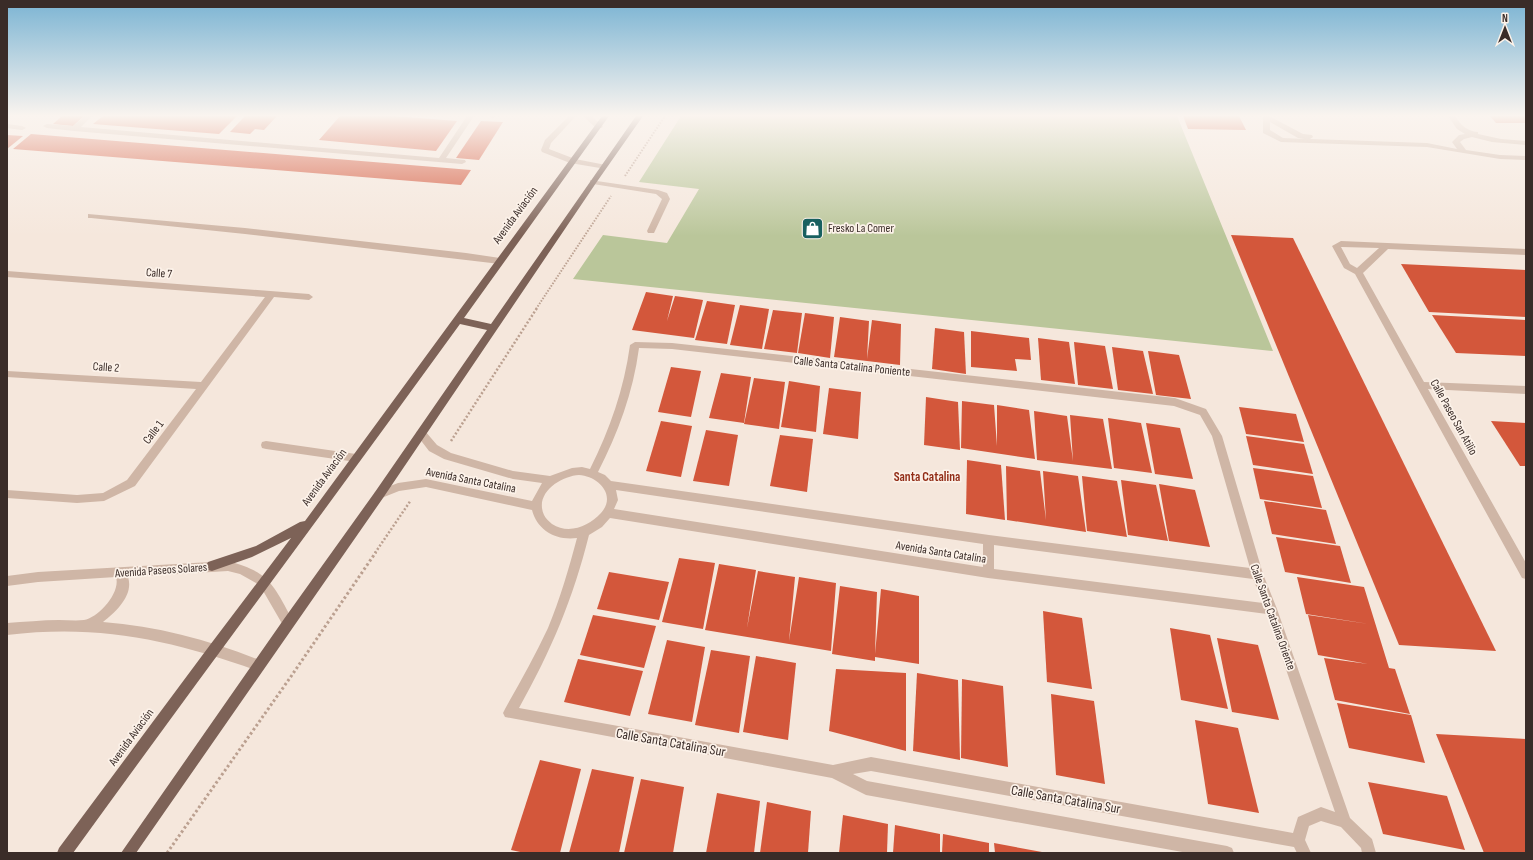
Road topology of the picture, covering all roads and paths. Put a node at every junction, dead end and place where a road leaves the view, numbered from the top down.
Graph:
1 (395, 156) edge
2 (444, 156) edge
3 (561, 156) edge
4 (577, 156) edge
5 (612, 156) edge
6 (1494, 156) edge
7 (1526, 158) edge
8 (441, 160) junction
9 (573, 161) junction
10 (462, 162) dead end
11 (604, 167) junction
12 (593, 182) junction
13 (91, 216) dead end
14 (651, 231) dead end
15 (1386, 246) junction
16 (1526, 252) edge
17 (500, 261) junction
18 (1358, 272) junction
19 (7, 274) edge
20 (272, 294) junction
21 (309, 297) dead end
22 (458, 320) junction
23 (494, 328) junction
24 (7, 374) edge
25 (1421, 385) junction
26 (204, 386) junction
27 (1526, 390) edge
28 (1203, 412) joint
29 (421, 434) junction
30 (266, 445) dead end
31 (356, 458) junction
32 (593, 473) junction
33 (551, 480) junction
34 (609, 485) junction
35 (7, 494) edge
36 (379, 495) junction
37 (536, 506) junction
38 (608, 514) junction
39 (310, 521) junction
40 (584, 531) junction
41 (989, 540) junction
42 (212, 566) junction
43 (120, 572) junction
44 (988, 573) junction
45 (1257, 574) junction
46 (1526, 574) edge
47 (7, 581) edge
48 (265, 582) junction
49 (1271, 609) junction
50 (288, 623) junction
51 (86, 626) junction
52 (7, 629) edge
53 (214, 649) junction
54 (258, 665) junction
55 (833, 772) junction
56 (1345, 822) junction
57 (1301, 847) edge
58 (64, 853) edge
59 (128, 853) edge
60 (1227, 853) edge
61 (1369, 853) edge

1 - 8 street
2 - 8 street
3 - 9 street
4 - 9 main road, Avenida Aviación
5 - 11 main road
6 - 7 street
8 - 10 street
9 - 11 street
9 - 17 main road, Avenida Aviación
11 - 12 main road
12 - 14 street
12 - 23 main road
13 - 17 street
15 - 16 street, Calle Paseo San Atilio
15 - 18 street
15 - 18 street, Calle Paseo San Atilio
17 - 22 main road, Avenida Aviación
18 - 25 street, Calle Paseo San Atilio
19 - 20 street, Calle 7
20 - 21 street, Calle 7
20 - 26 street, Calle 1
22 - 23 main road
22 - 31 main road, Avenida Aviación
23 - 29 main road
24 - 26 street, Calle 2
25 - 27 street
25 - 46 street, Calle Paseo San Atilio
26 - 35 street, Calle 1
28 - 32 street, Calle Santa Catalina Poniente
28 - 45 street, Calle Santa Catalina Oriente
29 - 33 street, Avenida Santa Catalina
29 - 36 main road
30 - 31 street
31 - 39 main road, Avenida Aviación
32 - 33 street
32 - 34 street
33 - 37 street
34 - 38 street
34 - 41 street, Avenida Santa Catalina
36 - 37 street, Avenida Santa Catalina
36 - 50 main road
37 - 40 street
38 - 40 street
38 - 44 street, Avenida Santa Catalina
39 - 42 main road
39 - 48 main road, Avenida Aviación
40 - 55 street, Calle Santa Catalina Sur
41 - 44 street
41 - 45 street, Avenida Santa Catalina
42 - 43 street, Avenida Paseos Solares
42 - 48 street, Avenida Paseos Solares
43 - 47 street, Avenida Paseos Solares
43 - 51 street
44 - 49 street, Avenida Santa Catalina
45 - 49 street, Calle Santa Catalina Oriente
48 - 50 street, Avenida Paseos Solares
48 - 53 main road, Avenida Aviación
49 - 56 street, Calle Santa Catalina Oriente
50 - 54 main road
51 - 52 street
51 - 53 street
53 - 54 street
53 - 58 main road, Avenida Aviación
54 - 59 main road
55 - 57 street, Calle Santa Catalina Sur
55 - 60 street, Calle Santa Catalina Sur
56 - 57 street, Calle Santa Catalina Sur
56 - 61 street, Calle Santa Catalina Sur

